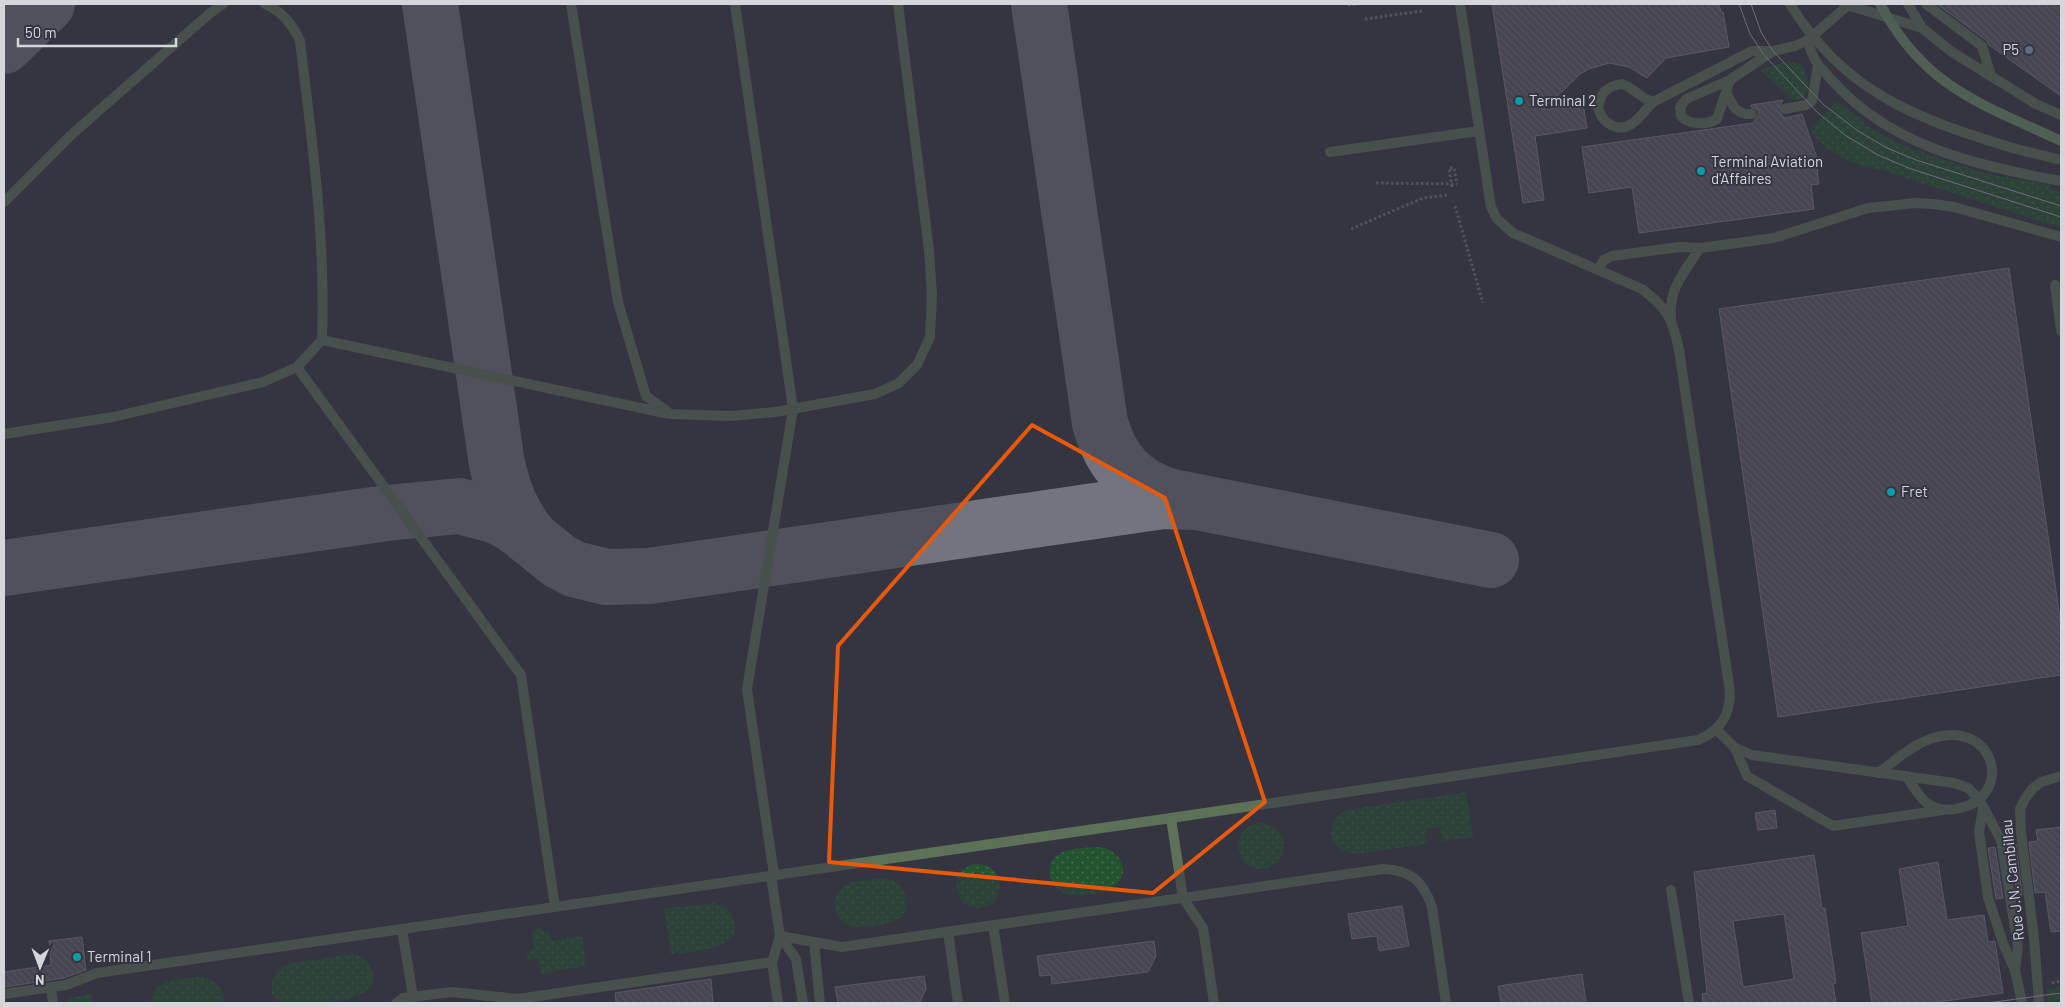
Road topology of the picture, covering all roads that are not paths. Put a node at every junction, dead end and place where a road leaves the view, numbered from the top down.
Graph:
1 (223, 4) edge
2 (265, 4) edge
3 (571, 4) edge
4 (735, 4) edge
5 (898, 4) edge
6 (1460, 4) edge
7 (1790, 4) edge
8 (1880, 4) edge
9 (1908, 4) edge
10 (1926, 4) edge
11 (1846, 5) edge
12 (1922, 28) junction
13 (1808, 40) junction
14 (1772, 51) junction
15 (1818, 65) junction
16 (1990, 76) junction
17 (1730, 80) junction
18 (1726, 92) junction
19 (1653, 102) junction
20 (1784, 109) dead end
21 (1752, 114) dead end
22 (2061, 115) edge
23 (1479, 131) junction
24 (2061, 141) edge
25 (1330, 152) dead end
26 (2061, 160) edge
27 (2061, 181) edge
28 (4, 202) edge
29 (2061, 237) edge
30 (1700, 248) junction
31 (1598, 269) junction
32 (2054, 285) dead end
33 (1671, 318) junction
34 (2061, 331) edge
35 (322, 340) junction
36 (297, 367) junction
37 (793, 410) junction
38 (669, 414) junction
39 (4, 434) edge
40 (1717, 730) junction
41 (1735, 748) junction
42 (1878, 772) junction
43 (1906, 776) junction
44 (2061, 776) edge
45 (1981, 803) junction
46 (1948, 810) junction
47 (1171, 818) junction
48 (772, 876) junction
49 (1671, 890) dead end
50 (1183, 898) junction
51 (555, 907) junction
52 (993, 925) junction
53 (402, 929) junction
54 (948, 932) junction
55 (780, 936) junction
56 (814, 942) junction
57 (772, 962) junction
58 (2015, 970) junction
59 (51, 987) junction
60 (4, 994) edge
61 (413, 997) junction
62 (53, 1003) edge
63 (396, 1003) edge
64 (778, 1003) edge
65 (802, 1003) edge
66 (820, 1003) edge
67 (958, 1003) edge
68 (1005, 1003) edge
69 (1214, 1003) edge
70 (1446, 1003) edge
71 (1689, 1003) edge
72 (2022, 1003) edge
73 (2039, 1003) edge

1 - 28 lane
2 - 35 lane
3 - 38 lane
4 - 37 lane
5 - 37 lane
6 - 23 lane
7 - 26 lane, bridge
8 - 24 main road, bridge
9 - 12 lane
10 - 16 lane
11 - 12 lane
11 - 13 lane
12 - 16 lane
13 - 14 lane
13 - 15 lane
14 - 17 lane
14 - 19 lane
15 - 20 lane
15 - 27 lane
16 - 22 lane
17 - 18 lane
17 - 18 lane
18 - 21 lane
19 - 19 lane
23 - 25 lane
23 - 31 lane
29 - 30 lane
30 - 31 lane
30 - 33 lane
31 - 33 lane
32 - 34 lane
33 - 40 lane
35 - 36 lane
35 - 38 lane
36 - 39 lane
36 - 51 lane
37 - 38 lane
37 - 48 lane
40 - 41 lane
40 - 47 lane
41 - 42 lane
41 - 46 lane
42 - 43 lane
42 - 45 lane
43 - 45 lane
43 - 46 lane
44 - 73 lane, Rue J.N. Cambillau
45 - 46 lane
45 - 58 lane
45 - 58 lane
47 - 48 lane
47 - 50 lane
48 - 51 lane
48 - 55 lane
49 - 71 lane
50 - 52 lane
50 - 69 lane
50 - 70 lane
51 - 53 lane
52 - 54 lane
52 - 68 lane
53 - 59 lane
53 - 61 lane
54 - 56 lane
54 - 67 lane
55 - 56 lane
55 - 57 lane
55 - 65 lane
56 - 66 lane
57 - 61 lane
57 - 64 lane
58 - 72 lane
59 - 60 lane
59 - 62 lane
61 - 63 lane

